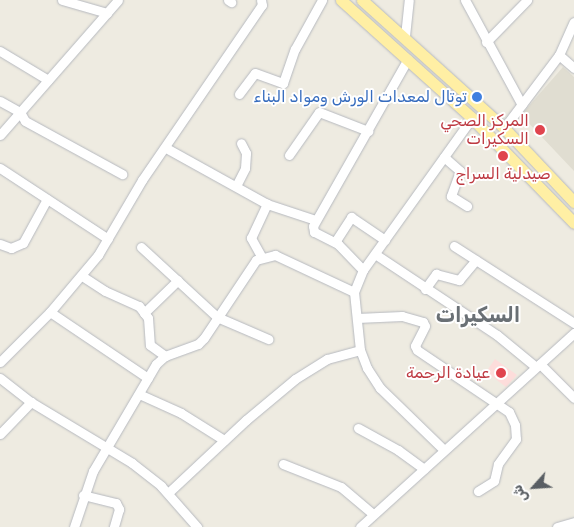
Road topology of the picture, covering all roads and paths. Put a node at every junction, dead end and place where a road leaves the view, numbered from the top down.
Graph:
1 (62, 0) edge
2 (118, 0) edge
3 (262, 0) edge
4 (322, 0) edge
5 (341, 0) edge
6 (362, 0) edge
7 (409, 0) edge
8 (465, 0) edge
9 (527, 0) edge
10 (107, 12) junction
11 (574, 22) edge
12 (404, 36) junction
13 (486, 42) junction
14 (0, 51) edge
15 (559, 55) junction
16 (408, 60) junction
17 (574, 68) edge
18 (48, 80) junction
19 (238, 94) dead end
20 (0, 101) edge
21 (522, 105) junction
22 (20, 112) junction
23 (472, 118) junction
24 (504, 128) junction
25 (368, 131) junction
26 (0, 134) edge
27 (241, 143) dead end
28 (166, 148) junction
29 (289, 155) dead end
30 (444, 157) junction
31 (0, 168) edge
32 (122, 174) dead end
33 (236, 186) junction
34 (47, 199) junction
35 (574, 202) edge
36 (267, 204) junction
37 (467, 206) dead end
38 (314, 220) junction
39 (574, 223) edge
40 (108, 239) junction
41 (385, 240) junction
42 (334, 242) junction
43 (0, 244) edge
44 (454, 246) dead end
45 (141, 247) dead end
46 (374, 254) junction
47 (262, 256) junction
48 (476, 260) junction
49 (363, 270) junction
50 (82, 276) junction
51 (178, 280) junction
52 (425, 289) junction
53 (354, 292) junction
54 (50, 312) junction
55 (144, 313) junction
56 (217, 317) junction
57 (357, 318) junction
58 (574, 323) edge
59 (574, 333) edge
60 (268, 339) dead end
61 (360, 350) junction
62 (165, 356) junction
63 (0, 362) edge
64 (538, 365) junction
65 (0, 378) edge
66 (148, 378) junction
67 (139, 394) junction
68 (574, 398) edge
69 (31, 402) junction
70 (497, 402) junction
71 (358, 428) dead end
72 (0, 434) edge
73 (224, 440) junction
74 (108, 448) junction
75 (444, 450) junction
76 (283, 464) dead end
77 (424, 469) junction
78 (478, 491) dead end
79 (168, 494) junction
80 (83, 495) junction
81 (373, 514) junction
82 (574, 522) edge
83 (74, 527) edge
84 (114, 527) edge
85 (197, 527) edge
86 (360, 527) edge
87 (559, 527) edge

1 - 10 street
2 - 10 street
3 - 28 street
4 - 19 street
5 - 16 main road
6 - 12 main road
7 - 12 street
8 - 13 street
9 - 13 street
10 - 18 street
11 - 15 street
12 - 24 main road
13 - 21 street
14 - 18 street
15 - 17 street
15 - 21 street
16 - 23 main road
16 - 25 street
18 - 22 street
20 - 22 street
21 - 24 street
22 - 26 street
22 - 32 street
23 - 30 street
23 - 39 main road
24 - 35 main road
25 - 29 street
25 - 38 street
27 - 33 street
28 - 33 street
28 - 40 street
30 - 37 street
30 - 41 street
31 - 34 street
33 - 36 street
34 - 40 street
34 - 43 street
36 - 38 street
36 - 47 street
38 - 42 street
40 - 50 street
41 - 42 street
41 - 46 street
42 - 49 street
44 - 48 street
45 - 51 street
46 - 49 street
46 - 52 street
47 - 53 street
47 - 56 street
48 - 52 street
48 - 58 street
49 - 53 street
50 - 54 street
50 - 55 street
51 - 55 street
51 - 56 street
52 - 64 street
53 - 57 street
54 - 63 street
54 - 66 street
55 - 62 street
56 - 60 street
56 - 62 street
57 - 61 street
57 - 70 street
59 - 64 street
61 - 73 street
61 - 75 street
62 - 66 street
64 - 68 street
64 - 70 street
65 - 69 street
66 - 67 street
67 - 73 street
67 - 74 street
69 - 72 street
69 - 74 street
70 - 75 street
70 - 78 street
71 - 77 street
73 - 79 street
74 - 79 street
74 - 80 street
75 - 77 street
76 - 81 street
77 - 81 street
79 - 85 street
80 - 83 street
80 - 84 street
81 - 86 street
82 - 87 street

